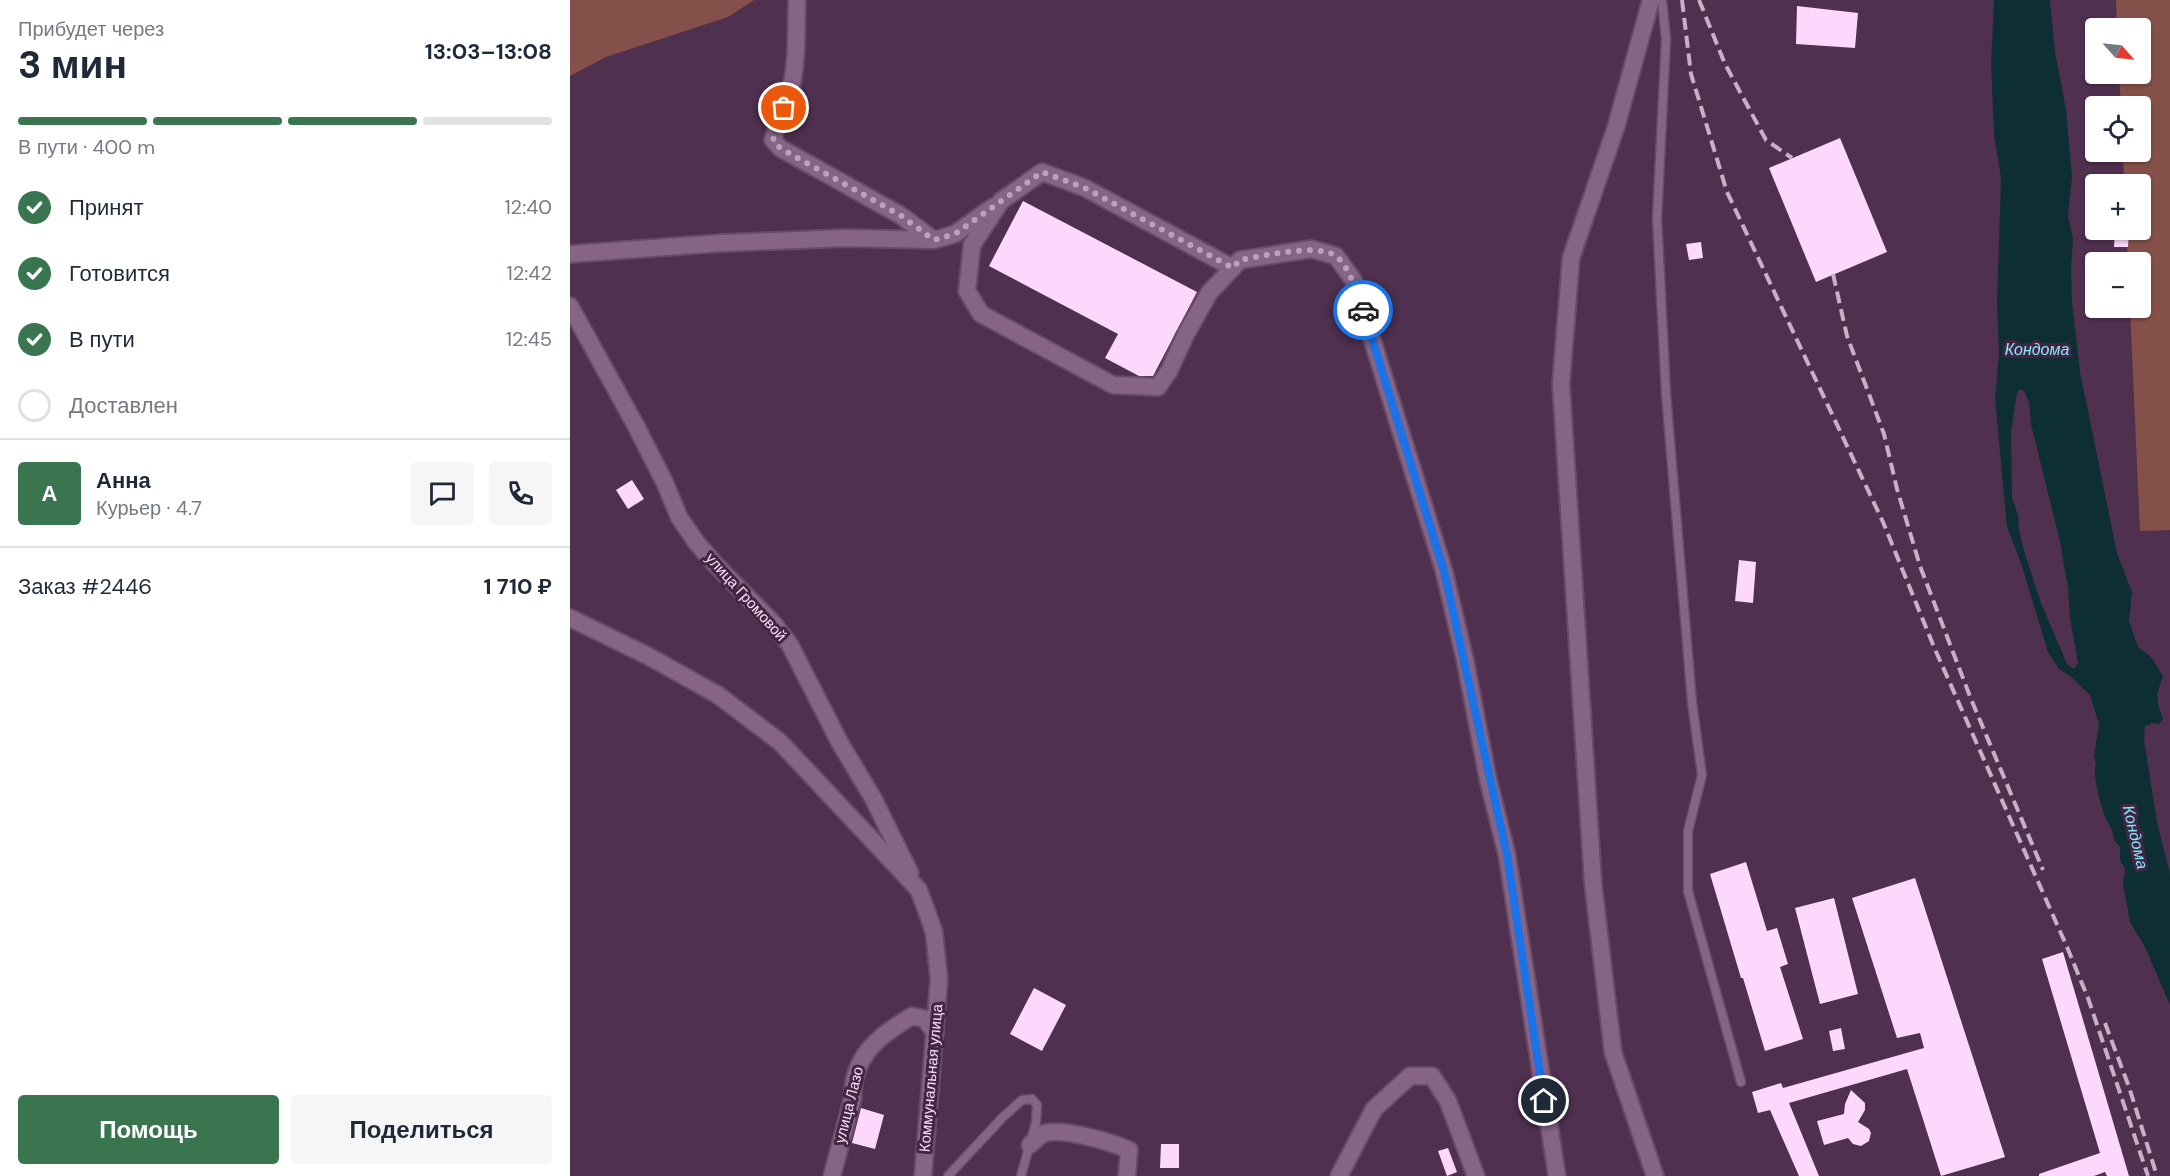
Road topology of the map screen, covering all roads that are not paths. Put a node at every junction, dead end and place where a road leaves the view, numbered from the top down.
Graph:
1 (797, 0) edge
2 (1651, 0) edge
3 (1662, 0) edge
4 (1001, 201) junction
5 (934, 240) junction
6 (570, 254) edge
7 (1233, 268) junction
8 (570, 306) edge
9 (570, 618) edge
10 (919, 890) junction
11 (939, 979) joint
12 (935, 1033) junction
13 (1741, 1082) dead end
14 (1030, 1145) junction
15 (832, 1176) edge
16 (923, 1176) edge
17 (948, 1176) edge
18 (1021, 1176) edge
19 (1127, 1176) edge
20 (1339, 1176) edge
21 (1476, 1176) edge
22 (1557, 1176) edge
23 (1655, 1176) edge

1 - 5 street
2 - 23 street
3 - 13 lane
4 - 5 street
4 - 7 street
4 - 7 street
5 - 6 street
7 - 22 street
8 - 10 street, улица Громовой
9 - 10 street
10 - 11 street, улица Громовой
11 - 12 street, Коммунальная улица
12 - 15 street, улица Лазо
12 - 16 street, Коммунальная улица
14 - 17 lane
14 - 18 lane
14 - 19 street
20 - 21 street

